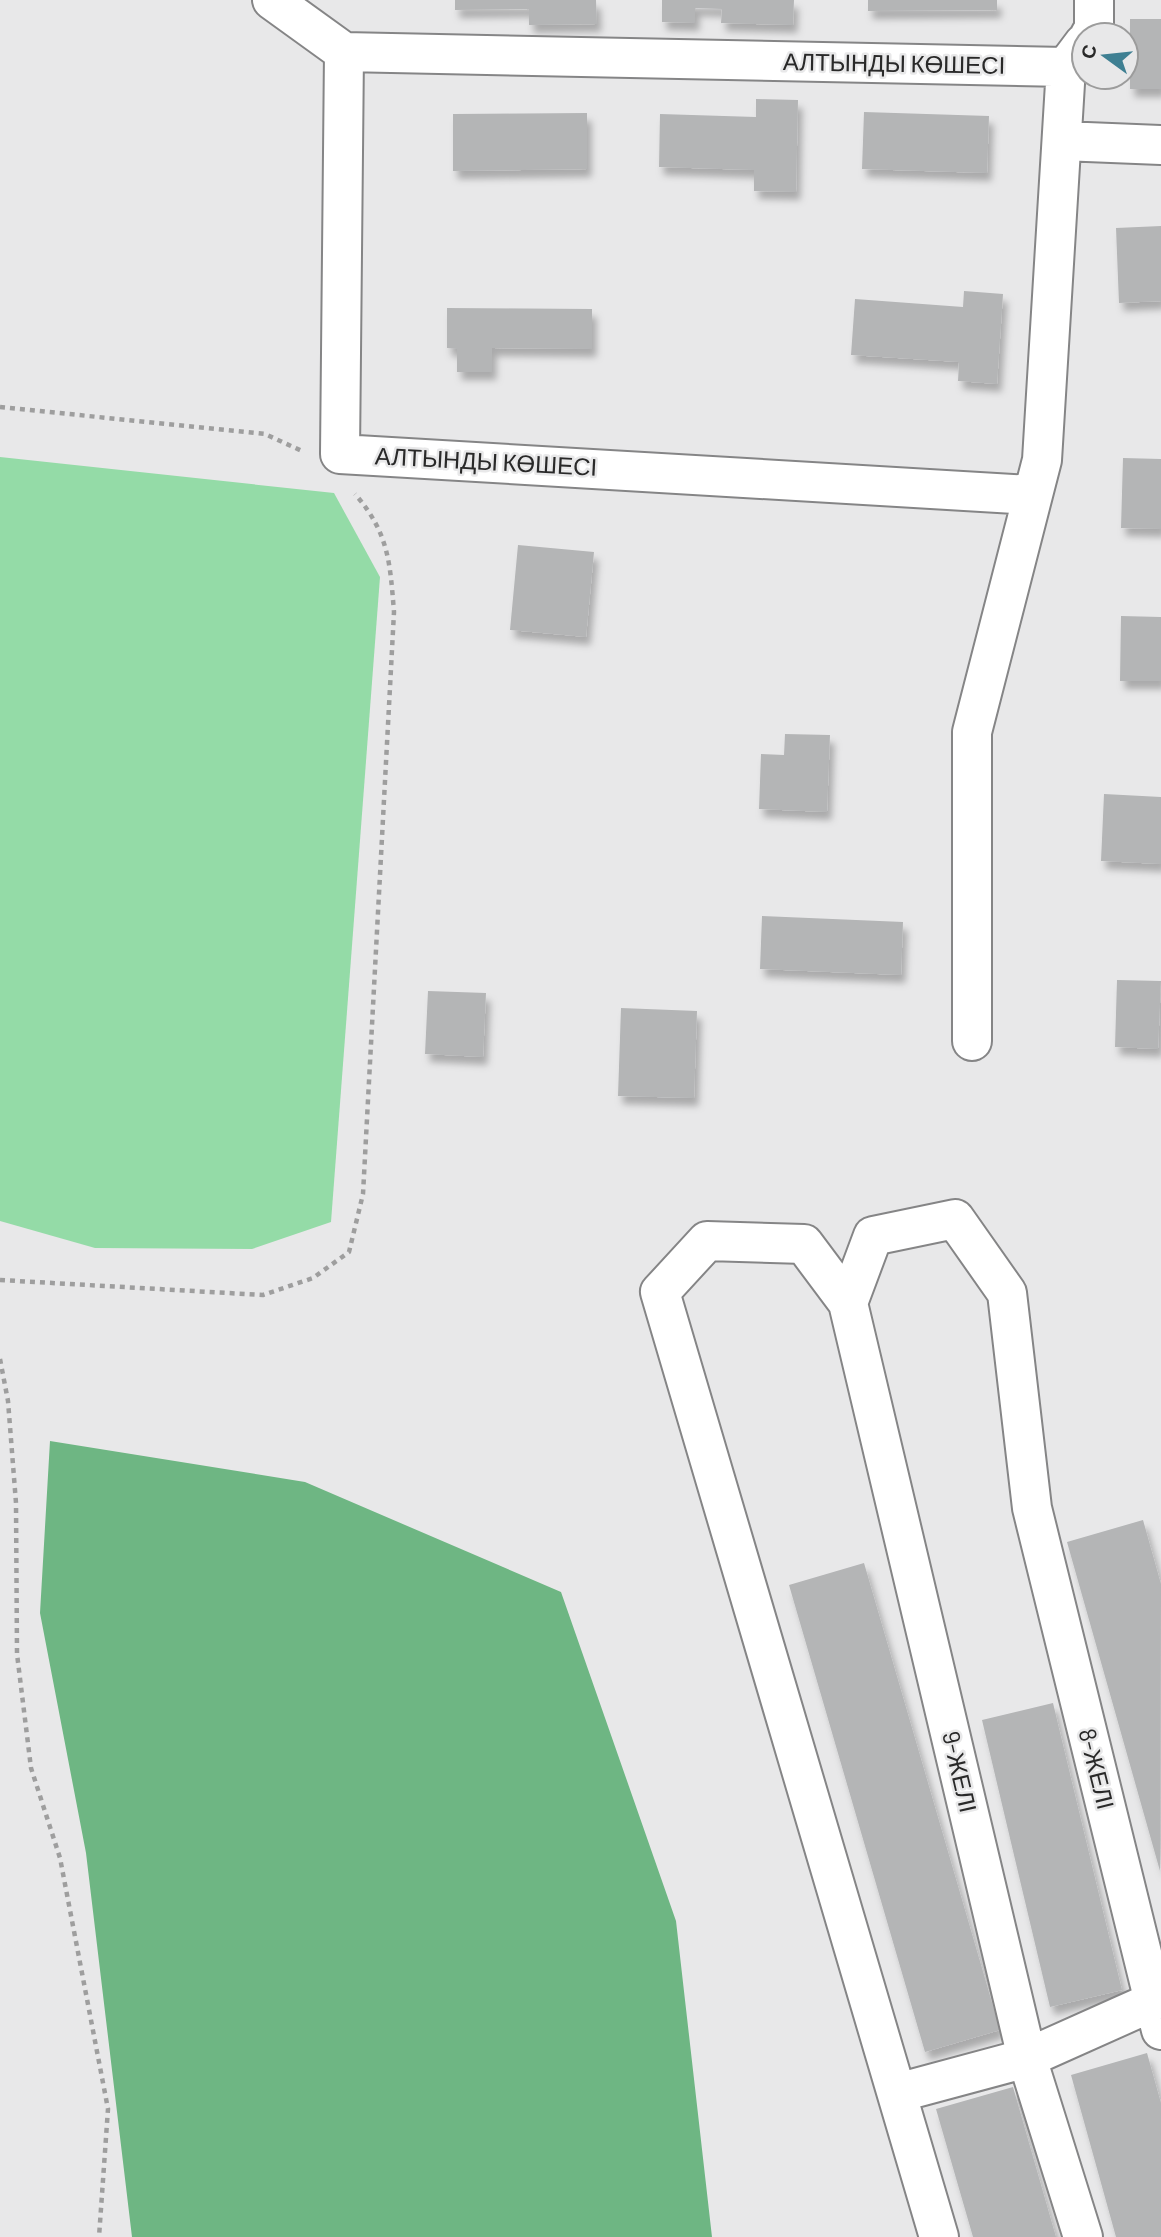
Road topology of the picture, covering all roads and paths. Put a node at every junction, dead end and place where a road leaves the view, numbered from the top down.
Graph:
1 (272, 0) edge
2 (1094, 0) edge
3 (1094, 21) edge
4 (344, 52) junction
5 (1070, 55) edge
6 (1070, 88) edge
7 (1062, 141) junction
8 (1161, 145) edge
9 (0, 407) edge
10 (308, 456) dead end
11 (353, 492) dead end
12 (1032, 495) junction
13 (972, 1041) dead end
14 (0, 1280) edge
15 (848, 1303) junction
16 (0, 1359) edge
17 (1158, 2010) edge
18 (1027, 2058) junction
19 (897, 2092) junction
20 (99, 2237) edge
21 (939, 2237) edge
22 (1083, 2237) edge

1 - 4 street
2 - 3 street
4 - 5 street, АЛТЫНДЫ КӨШЕСІ
4 - 12 street, АЛТЫНДЫ КӨШЕСІ
6 - 7 street
7 - 8 street
7 - 12 street
9 - 10 path
11 - 14 path
12 - 13 street
15 - 17 street, 8-ЖЕЛІ
15 - 18 street, 9-ЖЕЛІ
15 - 19 street
16 - 20 path
17 - 18 street
18 - 19 street
18 - 22 street, 9-ЖЕЛІ
19 - 21 street

